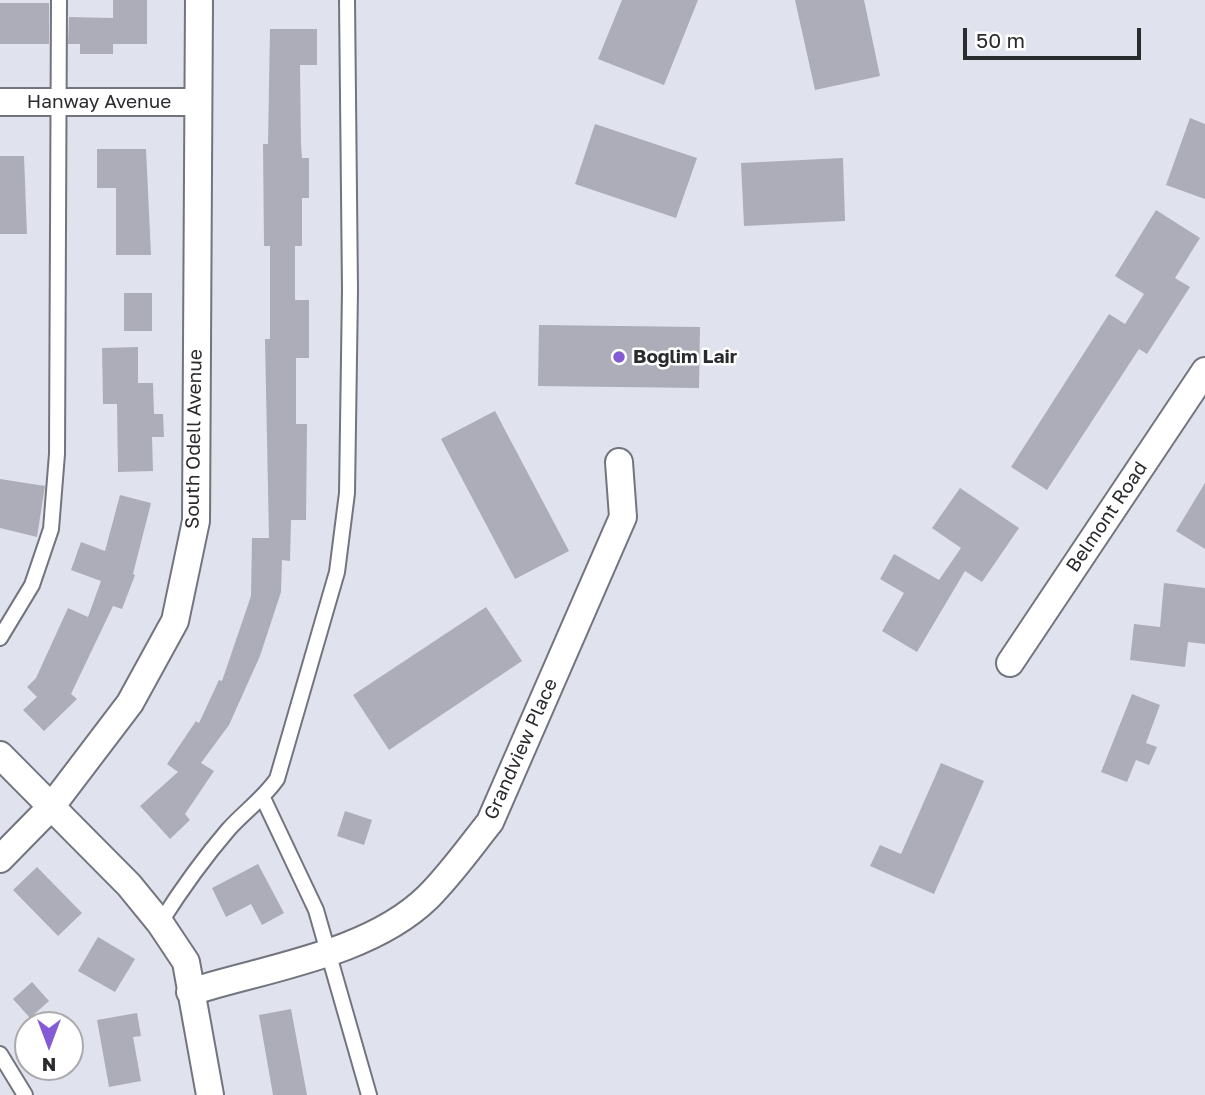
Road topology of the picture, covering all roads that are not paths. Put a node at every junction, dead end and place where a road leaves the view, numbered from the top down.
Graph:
1 (59, 0) edge
2 (199, 0) edge
3 (346, 0) edge
4 (0, 102) edge
5 (58, 102) junction
6 (197, 102) junction
7 (1205, 371) edge
8 (620, 461) dead end
9 (0, 638) edge
10 (1010, 663) dead end
11 (0, 755) edge
12 (263, 798) junction
13 (51, 807) junction
14 (0, 859) edge
15 (160, 923) junction
16 (327, 953) junction
17 (190, 992) junction
18 (0, 1054) edge
19 (25, 1095) edge
20 (210, 1095) edge
21 (369, 1095) edge

1 - 5 lane
2 - 6 street, South Odell Avenue
3 - 12 lane
4 - 5 street, Hanway Avenue
5 - 6 street, Hanway Avenue
5 - 9 lane
6 - 13 street, South Odell Avenue
7 - 10 street, Belmont Road
8 - 16 street, Grandview Place
11 - 13 street
12 - 15 lane
12 - 16 lane
13 - 14 street, South Odell Avenue
13 - 15 street
15 - 17 street
16 - 17 street, Grandview Place
16 - 21 lane
17 - 20 street
18 - 19 lane

